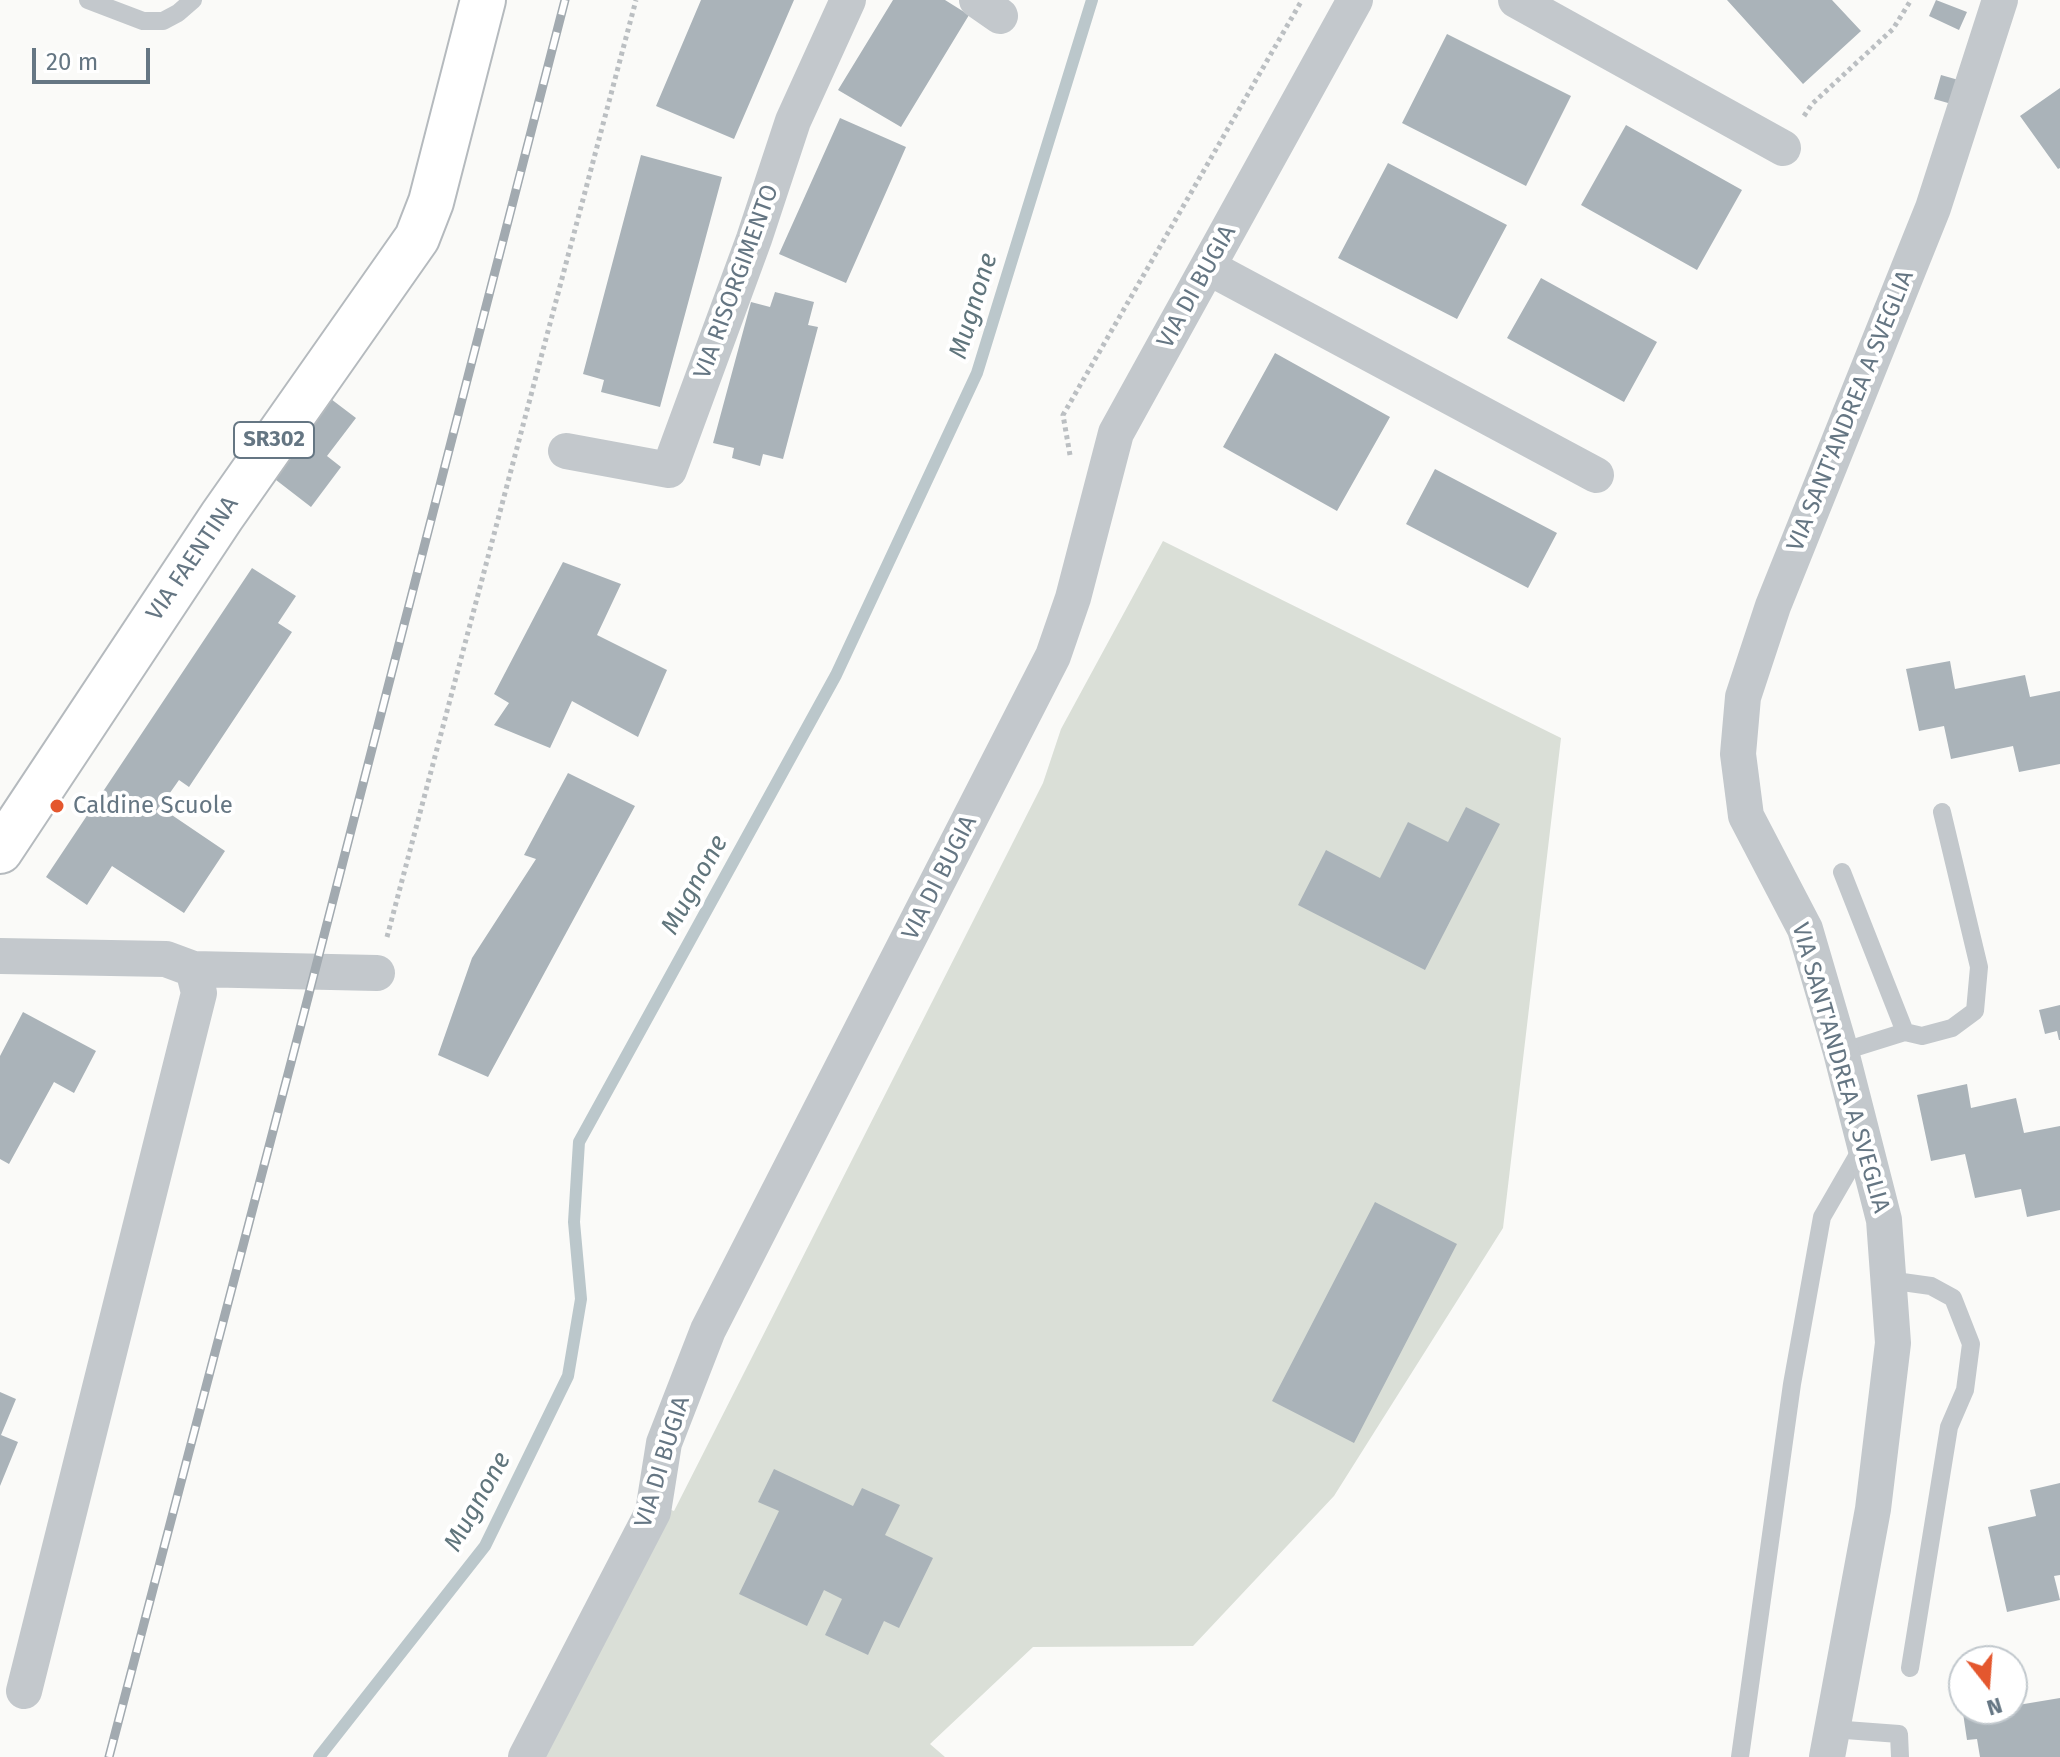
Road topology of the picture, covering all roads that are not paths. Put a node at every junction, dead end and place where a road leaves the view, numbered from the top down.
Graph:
1 (88, 0) edge
2 (193, 0) edge
3 (483, 0) edge
4 (848, 0) edge
5 (1355, 0) edge
6 (1516, 0) edge
7 (2000, 0) edge
8 (1783, 148) road end
9 (1208, 267) junction
10 (566, 451) dead end
11 (1596, 475) dead end
12 (1942, 812) dead end
13 (0, 851) edge
14 (1842, 872) dead end
15 (0, 956) edge
16 (193, 969) junction
17 (377, 973) road end
18 (1905, 1032) junction
19 (1841, 1052) junction
20 (1864, 1143) junction
21 (1888, 1280) junction
22 (1910, 1668) dead end
23 (24, 1691) dead end
24 (1829, 1743) edge
25 (526, 1757) edge
26 (1740, 1757) edge
27 (1900, 1757) edge

1 - 2 lane
3 - 13 main road, VIA FAENTINA / SR302
4 - 10 street, VIA RISORGIMENTO
5 - 9 street, VIA DI BUGIA
6 - 8 street
7 - 19 street, VIA SANT'ANDREA A SVEGLIA
9 - 11 street
9 - 25 street, VIA DI BUGIA
12 - 18 lane
14 - 18 lane
15 - 16 street
16 - 17 street
16 - 23 street
18 - 19 lane
19 - 20 street, VIA SANT'ANDREA A SVEGLIA
20 - 21 street, VIA SANT'ANDREA A SVEGLIA
20 - 26 lane
21 - 22 lane
21 - 24 street, VIA SANT'ANDREA A SVEGLIA
24 - 27 lane

